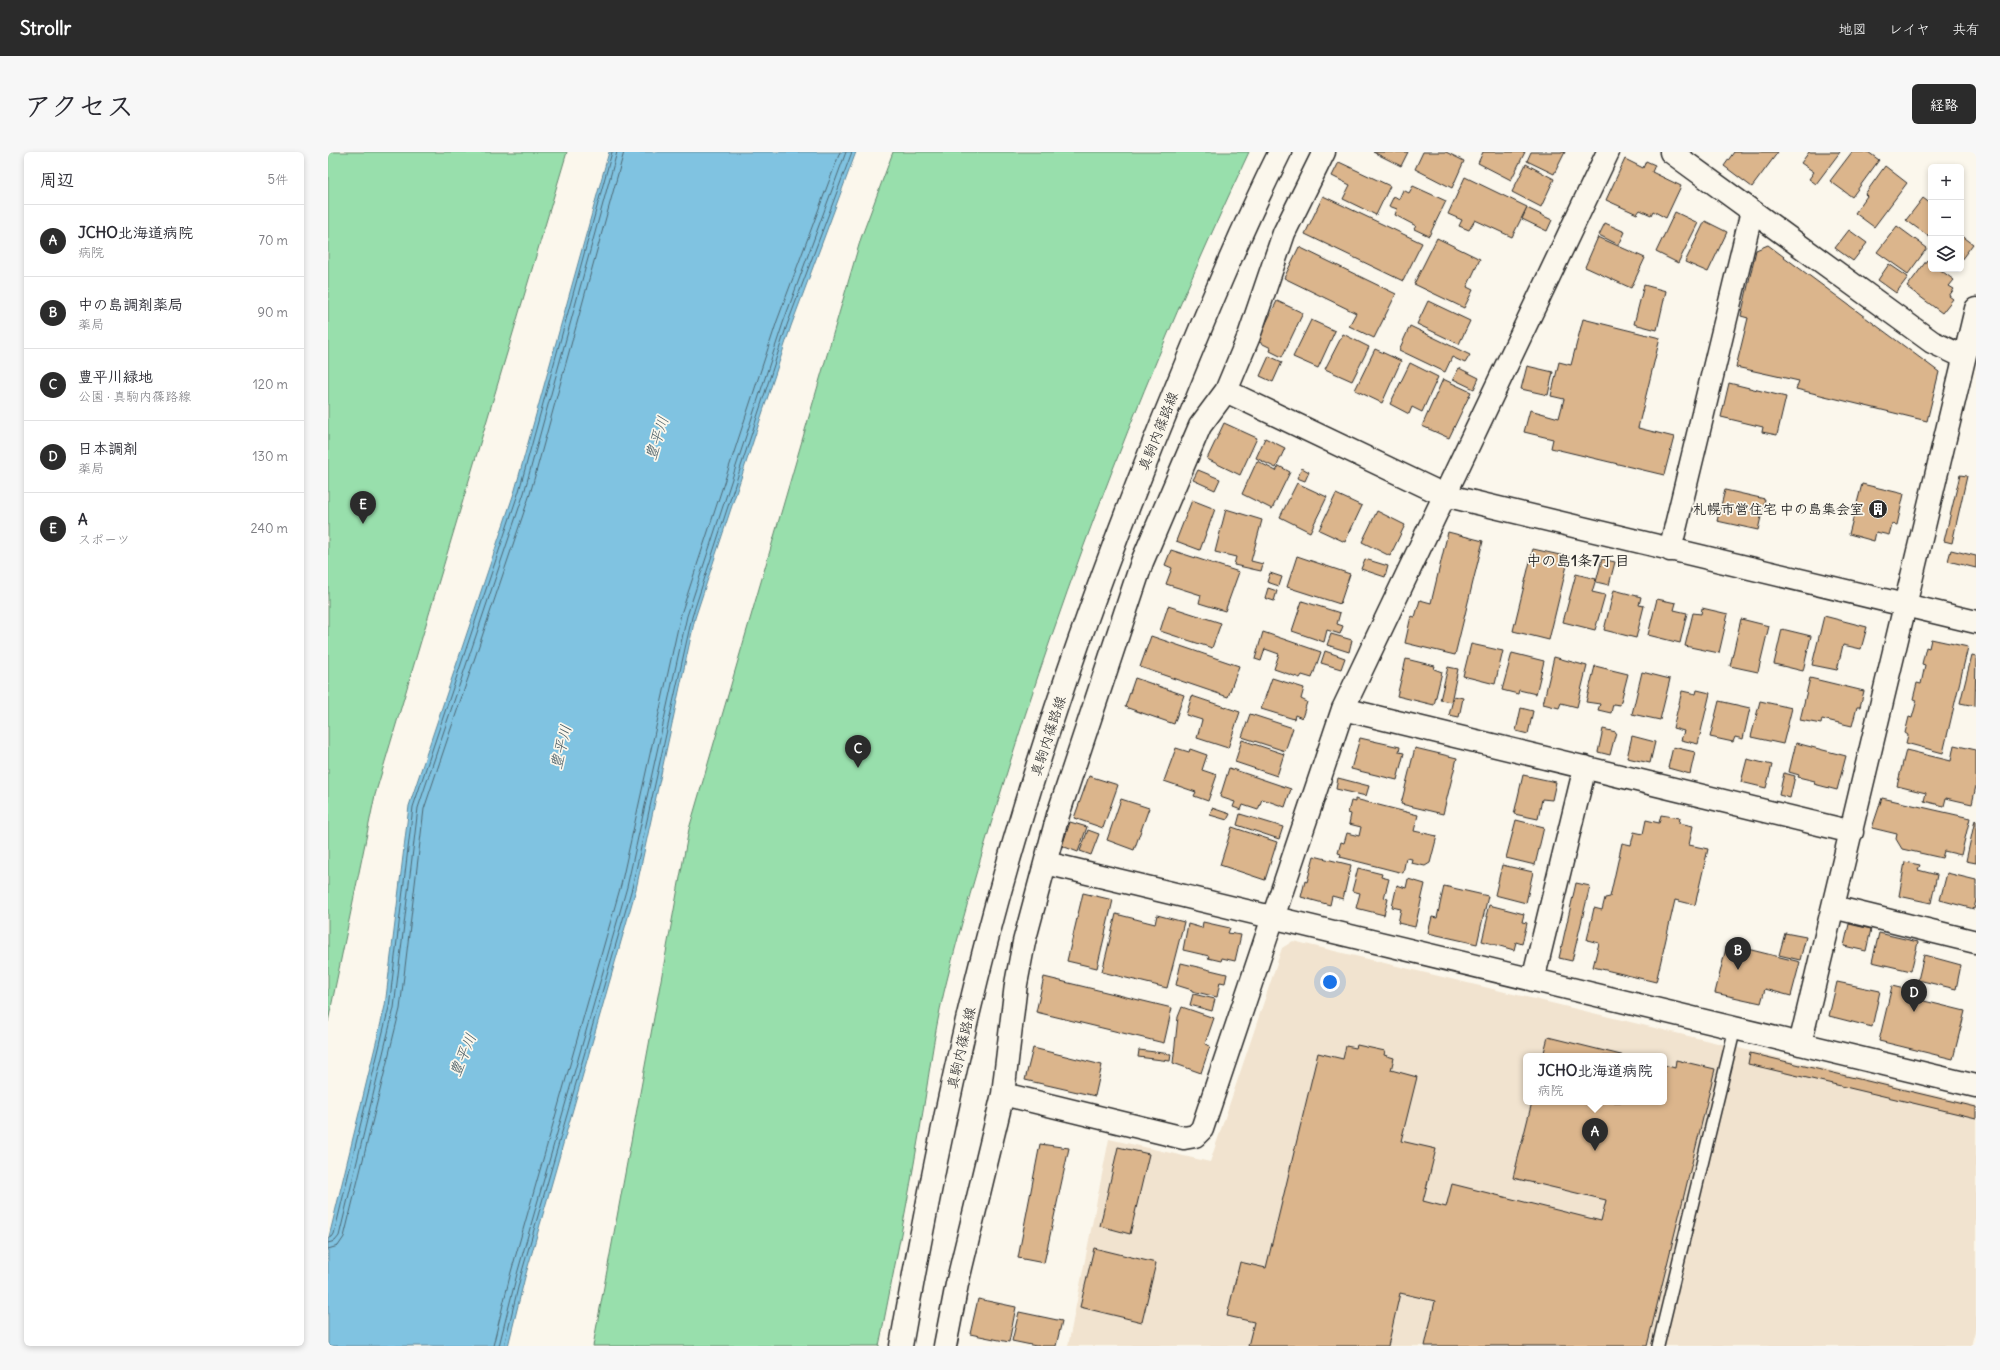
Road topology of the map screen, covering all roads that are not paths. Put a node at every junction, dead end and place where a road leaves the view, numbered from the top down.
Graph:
1 (1280, 152) edge
2 (1324, 152) edge
3 (1608, 152) edge
4 (1671, 152) edge
5 (1752, 211) junction
6 (1976, 309) edge
7 (1964, 357) junction
8 (1226, 391) junction
9 (1444, 496) junction
10 (1670, 550) junction
11 (1905, 606) junction
12 (1976, 622) edge
13 (1343, 709) junction
14 (1584, 767) junction
15 (1852, 832) junction
16 (1046, 863) junction
17 (1833, 907) junction
18 (1272, 918) junction
19 (1976, 942) edge
20 (1533, 980) junction
21 (1735, 1028) junction
22 (1800, 1044) junction
23 (1976, 1086) edge
24 (1003, 1094) junction
25 (901, 1346) edge
26 (945, 1346) edge
27 (1658, 1346) edge

1 - 25 street, 真駒内篠路線
2 - 8 street
3 - 9 street
4 - 5 street
5 - 7 street
5 - 10 street
6 - 7 street
7 - 11 street
8 - 9 street
8 - 16 street
9 - 10 street
9 - 13 street
10 - 11 street
11 - 12 street
11 - 15 street
13 - 14 street
13 - 18 street
14 - 15 street
14 - 20 street
15 - 17 street
16 - 18 street
16 - 24 street
17 - 19 street
17 - 22 street
18 - 20 street
18 - 24 street
20 - 21 street
21 - 22 street
21 - 27 lane
22 - 23 street
24 - 26 street

